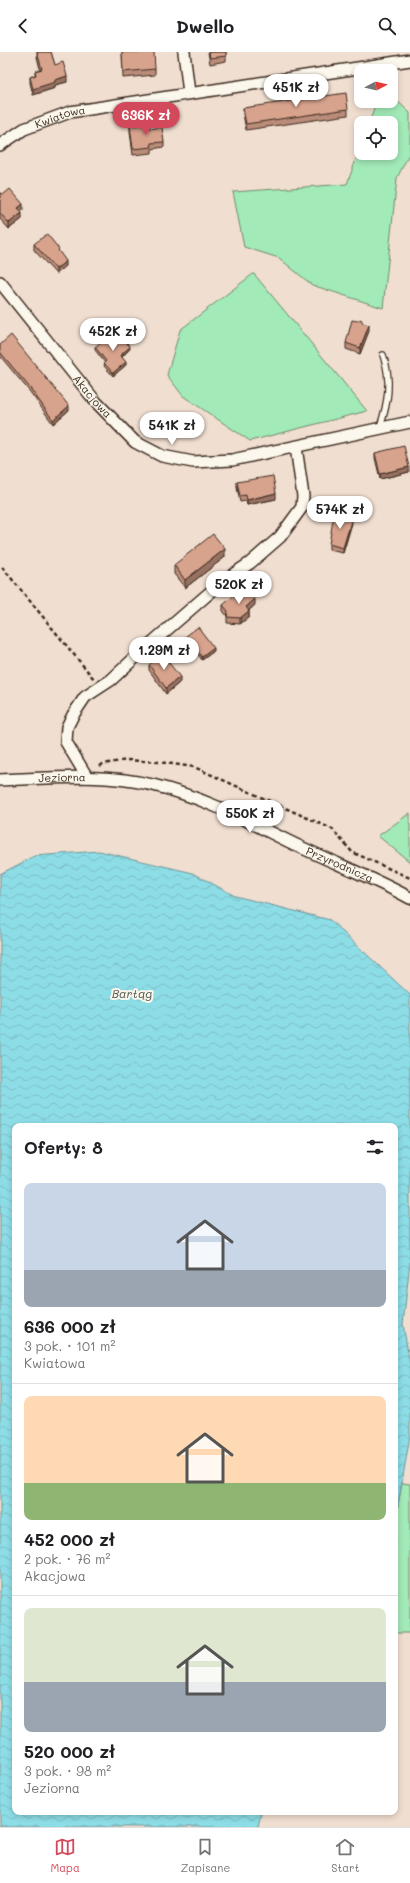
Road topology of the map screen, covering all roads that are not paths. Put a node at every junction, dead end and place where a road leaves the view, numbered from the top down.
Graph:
1 (184, 52) edge
2 (410, 60) edge
3 (189, 92) junction
4 (0, 146) edge
5 (0, 282) edge
6 (383, 355) dead end
7 (410, 422) edge
8 (380, 428) junction
9 (296, 447) junction
10 (87, 777) junction
11 (0, 780) edge
12 (410, 898) edge

1 - 3 street
2 - 3 street, Kwiatowa
3 - 4 street, Kwiatowa
5 - 9 street, Akacjowa
6 - 8 lane
7 - 8 street, Akacjowa
8 - 9 street, Akacjowa
9 - 10 street, Jeziorna
10 - 11 street, Jeziorna
10 - 12 street, Przyrodnicza

